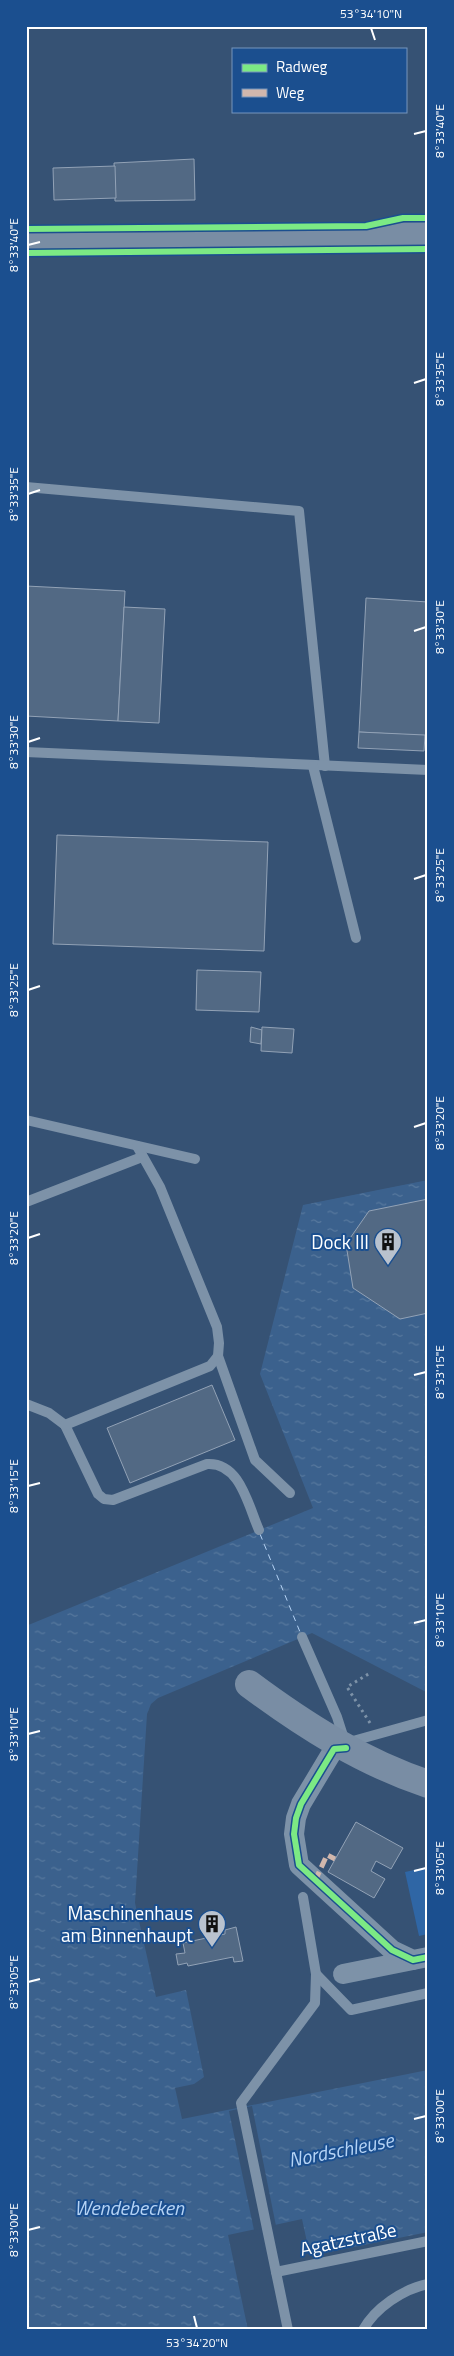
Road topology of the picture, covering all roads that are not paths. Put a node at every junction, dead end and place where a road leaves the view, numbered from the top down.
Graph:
1 (428, 236) edge
2 (26, 240) edge
3 (26, 487) edge
4 (26, 752) edge
5 (313, 766) junction
6 (325, 766) junction
7 (428, 770) edge
8 (356, 938) dead end
9 (26, 1120) edge
10 (137, 1146) junction
11 (142, 1157) junction
12 (195, 1159) dead end
13 (26, 1202) edge
14 (218, 1356) junction
15 (26, 1404) edge
16 (65, 1425) junction
17 (290, 1493) dead end
18 (259, 1530) dead end
19 (302, 1637) dead end
20 (249, 1684) dead end
21 (428, 1720) edge
22 (346, 1748) junction
23 (428, 1784) edge
24 (303, 1897) dead end
25 (420, 1958) edge
26 (316, 1974) junction
27 (343, 1974) dead end
28 (428, 1994) edge
29 (428, 2241) edge
30 (276, 2272) junction
31 (428, 2284) edge
32 (288, 2330) edge
33 (363, 2330) edge

1 - 2 main road
3 - 6 lane
4 - 5 lane
5 - 6 lane
5 - 8 lane
6 - 7 lane
9 - 10 lane
10 - 11 lane
10 - 12 lane
11 - 13 lane
11 - 14 lane
14 - 16 lane
14 - 17 lane
15 - 16 lane
16 - 18 lane
19 - 22 lane
20 - 22 main road
21 - 22 lane
22 - 23 main road
22 - 25 street
24 - 26 lane
25 - 27 street
26 - 28 lane
26 - 30 lane
29 - 30 lane, Agatzstraße
30 - 32 lane
31 - 33 lane

